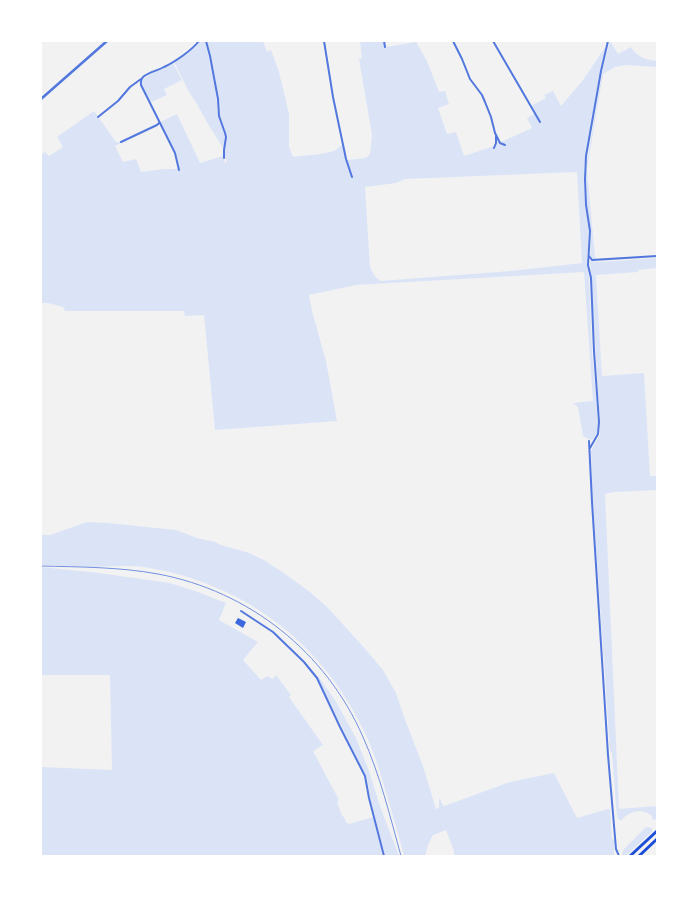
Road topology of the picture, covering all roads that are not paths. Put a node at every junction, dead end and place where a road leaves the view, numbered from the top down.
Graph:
1 (106, 41) edge
2 (199, 41) edge
3 (206, 41) edge
4 (324, 41) edge
5 (384, 41) edge
6 (453, 41) edge
7 (493, 41) edge
8 (608, 41) edge
9 (385, 47) dead end
10 (141, 79) junction
11 (41, 99) edge
12 (98, 117) dead end
13 (160, 122) junction
14 (540, 122) dead end
15 (495, 133) junction
16 (121, 142) dead end
17 (505, 145) dead end
18 (494, 148) dead end
19 (224, 158) dead end
20 (179, 170) dead end
21 (352, 177) dead end
22 (589, 255) junction
23 (657, 256) edge
24 (588, 260) junction
25 (592, 260) junction
26 (589, 441) dead end
27 (589, 450) junction
28 (240, 611) dead end
29 (657, 831) edge
30 (657, 839) edge
31 (384, 856) edge
32 (619, 856) edge
33 (630, 856) edge
34 (639, 856) edge

1 - 11 street
2 - 10 street
3 - 19 street
4 - 21 street
5 - 9 street
6 - 15 street
7 - 14 street
8 - 22 street
10 - 12 street
10 - 13 street
13 - 16 street
13 - 20 street
15 - 17 street
15 - 18 street
22 - 24 street
22 - 25 street
23 - 25 street
24 - 25 street
24 - 27 street
26 - 27 street
27 - 32 street
28 - 31 street
29 - 33 main road
30 - 34 main road

